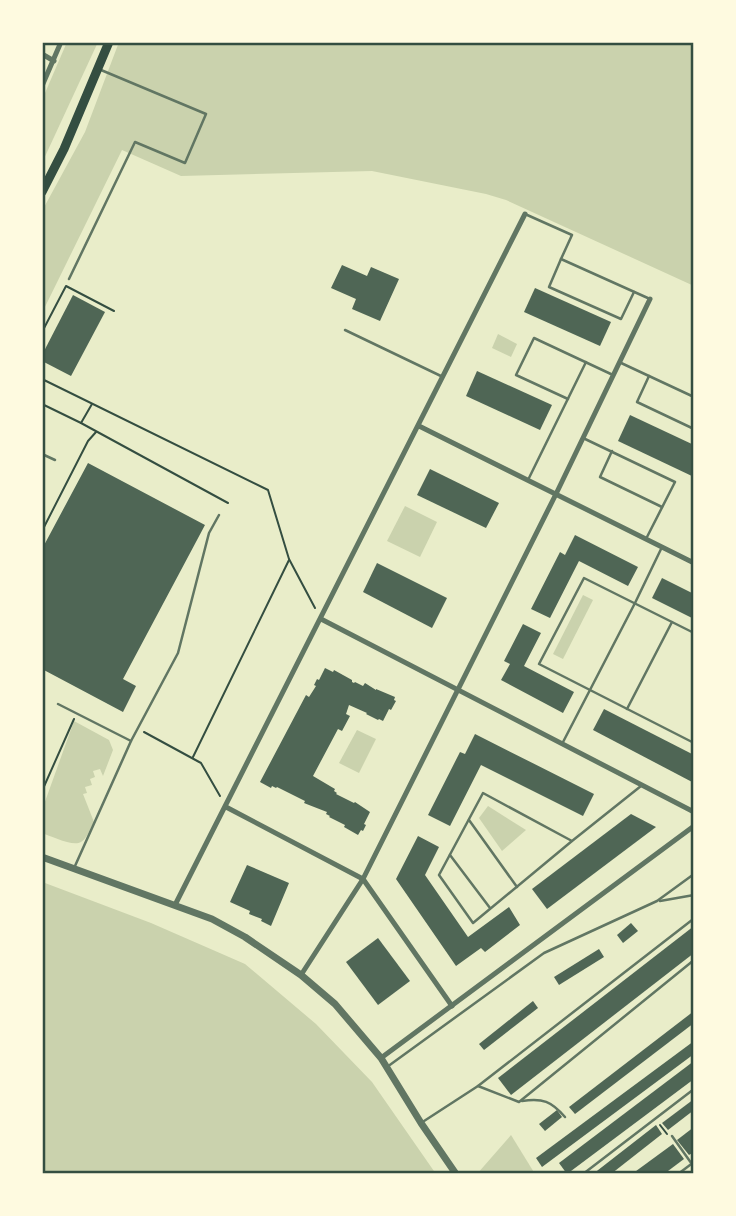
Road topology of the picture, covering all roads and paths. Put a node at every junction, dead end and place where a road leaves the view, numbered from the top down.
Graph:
1 (61, 42) edge
2 (109, 42) edge
3 (42, 54) edge
4 (54, 61) junction
5 (98, 69) junction
6 (42, 86) edge
7 (42, 192) edge
8 (525, 214) joint
9 (561, 259) junction
10 (69, 279) dead end
11 (634, 292) junction
12 (650, 299) joint
13 (114, 311) dead end
14 (345, 330) dead end
15 (42, 332) edge
16 (586, 362) junction
17 (619, 362) junction
18 (613, 375) junction
19 (649, 376) junction
20 (443, 377) junction
21 (42, 379) edge
22 (694, 397) edge
23 (568, 399) junction
24 (93, 403) junction
25 (42, 404) edge
26 (81, 423) junction
27 (419, 426) junction
28 (694, 429) edge
29 (97, 432) junction
30 (583, 438) junction
31 (612, 452) junction
32 (42, 454) edge
33 (55, 460) dead end
34 (528, 480) junction
35 (555, 494) junction
36 (229, 503) dead end
37 (662, 508) junction
38 (219, 515) dead end
39 (42, 531) edge
40 (646, 539) junction
41 (662, 547) junction
42 (289, 559) junction
43 (694, 563) edge
44 (635, 603) junction
45 (321, 618) junction
46 (672, 622) junction
47 (694, 633) edge
48 (457, 690) junction
49 (590, 691) junction
50 (58, 704) dead end
51 (627, 709) junction
52 (76, 714) junction
53 (137, 729) junction
54 (131, 741) junction
55 (694, 743) edge
56 (562, 745) junction
57 (192, 757) junction
58 (641, 786) junction
59 (42, 791) edge
60 (226, 807) junction
61 (694, 812) edge
62 (468, 820) junction
63 (694, 826) edge
64 (572, 841) junction
65 (450, 855) junction
66 (42, 857) edge
67 (74, 869) junction
68 (694, 874) edge
69 (363, 879) junction
70 (517, 887) junction
71 (694, 895) edge
72 (657, 901) junction
73 (175, 905) junction
74 (491, 909) junction
75 (692, 920) dead end
76 (694, 960) edge
77 (301, 975) junction
78 (452, 1006) junction
79 (381, 1058) junction
80 (387, 1067) junction
81 (478, 1086) junction
82 (694, 1089) edge
83 (519, 1102) junction
84 (565, 1117) dead end
85 (655, 1119) junction
86 (421, 1123) junction
87 (672, 1136) joint
88 (693, 1164) edge
89 (456, 1174) edge
90 (583, 1174) edge
91 (678, 1174) edge

1 - 4 street
2 - 5 main road
3 - 4 street
4 - 6 street
5 - 7 main road
5 - 10 lane
8 - 9 lane
8 - 20 street
9 - 11 lane
9 - 11 lane
11 - 12 lane
12 - 17 street
13 - 15 path
14 - 20 lane
16 - 18 lane
16 - 23 lane
16 - 23 lane
17 - 18 street
17 - 19 lane
18 - 30 street
19 - 22 lane
19 - 28 lane
20 - 27 street
21 - 24 path
23 - 34 lane
24 - 26 path
24 - 42 path
25 - 26 path
26 - 29 path
27 - 34 street
27 - 45 street
29 - 36 path
29 - 39 path
30 - 31 lane
30 - 35 street
31 - 37 lane
31 - 37 lane
32 - 33 lane
34 - 35 street
35 - 40 street
35 - 48 street
37 - 40 lane
38 - 53 lane
40 - 41 street
41 - 43 street
41 - 44 lane
42 - 45 path
42 - 57 path
44 - 46 lane
44 - 49 lane
44 - 49 lane
45 - 48 street
45 - 60 street
46 - 47 lane
46 - 51 lane
48 - 56 street
48 - 69 street
49 - 51 lane
49 - 56 lane
50 - 52 lane
51 - 55 lane
52 - 54 lane
52 - 59 path
53 - 54 lane
53 - 57 path
54 - 67 lane
56 - 58 street
57 - 60 path
58 - 61 street
58 - 64 lane
60 - 69 street
60 - 73 street
62 - 64 lane
62 - 65 lane
62 - 70 lane
63 - 78 street
64 - 70 lane
65 - 74 lane
65 - 74 lane
66 - 67 street
67 - 73 street
68 - 72 lane
69 - 77 street
69 - 78 street
70 - 74 lane
71 - 72 lane
72 - 80 lane
73 - 77 street
75 - 81 lane
76 - 83 lane
77 - 79 street
78 - 79 street
79 - 80 street
80 - 86 street
81 - 83 lane
81 - 86 lane
82 - 85 lane
83 - 84 lane
85 - 87 path
85 - 90 lane
86 - 89 street
87 - 88 lane
88 - 91 lane

